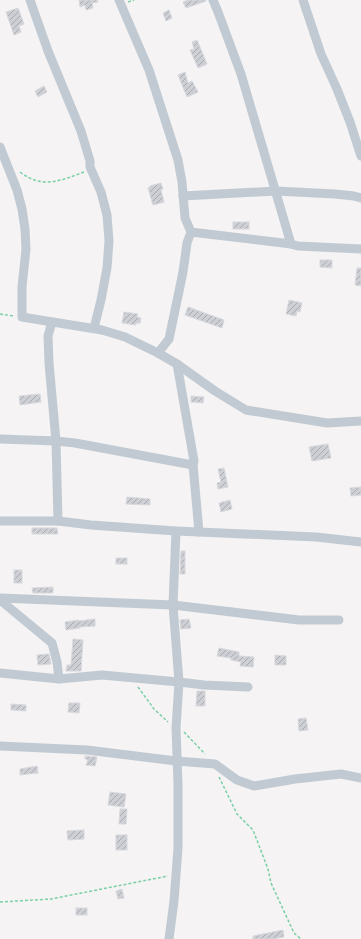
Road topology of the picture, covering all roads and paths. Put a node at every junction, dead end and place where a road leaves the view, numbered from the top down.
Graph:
1 (30, 0) edge
2 (119, 0) edge
3 (213, 0) edge
4 (302, 0) edge
5 (1, 150) edge
6 (361, 156) edge
7 (90, 167) junction
8 (18, 171) dead end
9 (276, 191) junction
10 (183, 196) junction
11 (361, 198) edge
12 (191, 232) junction
13 (291, 244) junction
14 (361, 249) edge
15 (0, 314) edge
16 (22, 317) junction
17 (52, 322) junction
18 (94, 328) junction
19 (158, 353) junction
20 (177, 364) junction
21 (361, 421) edge
22 (0, 440) edge
23 (56, 441) junction
24 (193, 465) junction
25 (0, 521) edge
26 (58, 521) junction
27 (176, 530) junction
28 (199, 532) junction
29 (361, 542) edge
30 (0, 599) edge
31 (173, 605) junction
32 (339, 620) dead end
33 (0, 673) edge
34 (58, 679) junction
35 (179, 682) junction
36 (248, 687) dead end
37 (0, 746) edge
38 (176, 761) junction
39 (361, 778) edge
40 (268, 869) dead end
41 (176, 875) junction
42 (0, 902) edge
43 (169, 939) edge
44 (301, 939) edge

1 - 7 street
2 - 10 street
3 - 9 street
4 - 6 street
5 - 16 street
7 - 8 path
7 - 18 street
9 - 10 street
9 - 11 street
9 - 13 street
10 - 12 street
12 - 13 street
12 - 19 street
13 - 14 street
15 - 16 path
16 - 17 street
17 - 18 street
17 - 23 street
18 - 19 street
19 - 20 street
20 - 21 street
20 - 24 street
22 - 23 street
23 - 24 street
23 - 26 street
24 - 28 street
25 - 26 street
26 - 27 street
27 - 28 street
27 - 31 street
28 - 29 street
30 - 31 street
30 - 34 street
31 - 32 street
31 - 35 street
33 - 34 street
34 - 35 street
35 - 36 street
35 - 38 street
37 - 38 street
38 - 39 street
38 - 41 street
40 - 44 path
41 - 42 path
41 - 43 street

